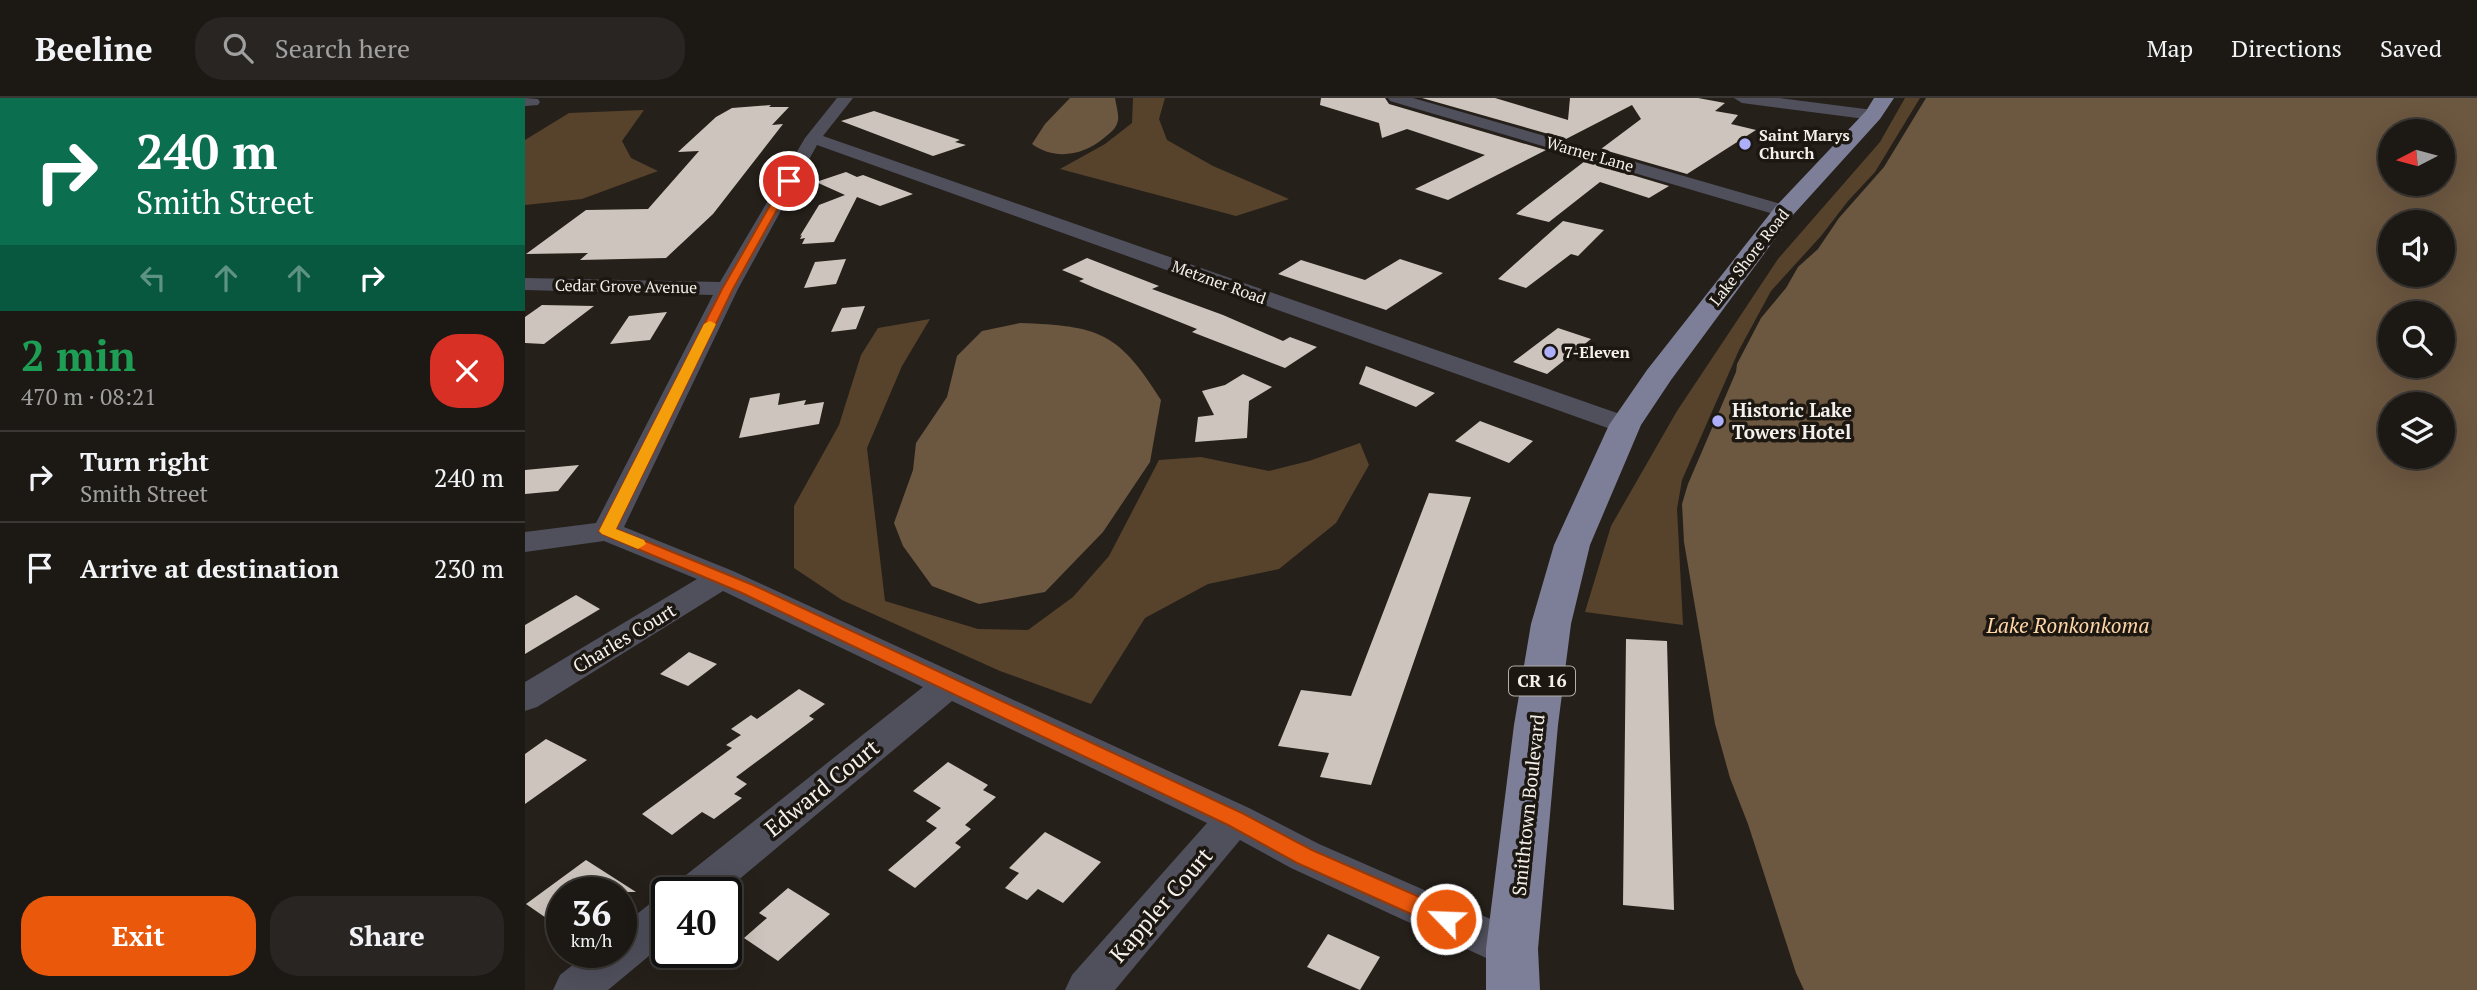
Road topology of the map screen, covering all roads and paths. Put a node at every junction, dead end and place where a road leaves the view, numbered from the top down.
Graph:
1 (845, 98) edge
2 (1395, 98) edge
3 (1742, 98) edge
4 (1878, 107) edge
5 (813, 138) junction
6 (1784, 211) junction
7 (525, 284) edge
8 (727, 289) junction
9 (1625, 425) junction
10 (607, 531) junction
11 (525, 542) edge
12 (722, 578) junction
13 (950, 684) junction
14 (525, 698) edge
15 (1235, 819) junction
16 (713, 877) edge
17 (651, 928) edge
18 (1513, 969) edge
19 (575, 990) edge
20 (1087, 990) edge

1 - 5 street
2 - 6 street, Warner Lane
3 - 4 street
4 - 6 main road, Lake Shore Road / CR 16
5 - 8 street
5 - 9 street, Metzner Road
6 - 9 main road, Lake Shore Road / CR 16
7 - 8 street, Cedar Grove Avenue
8 - 10 street
9 - 18 main road, Smithtown Boulevard / CR 16
10 - 11 street
10 - 12 street
12 - 13 street
12 - 14 street, Charles Court
13 - 15 street
13 - 16 street, Edward Court
15 - 18 street
15 - 20 street, Kappler Court
17 - 19 street

